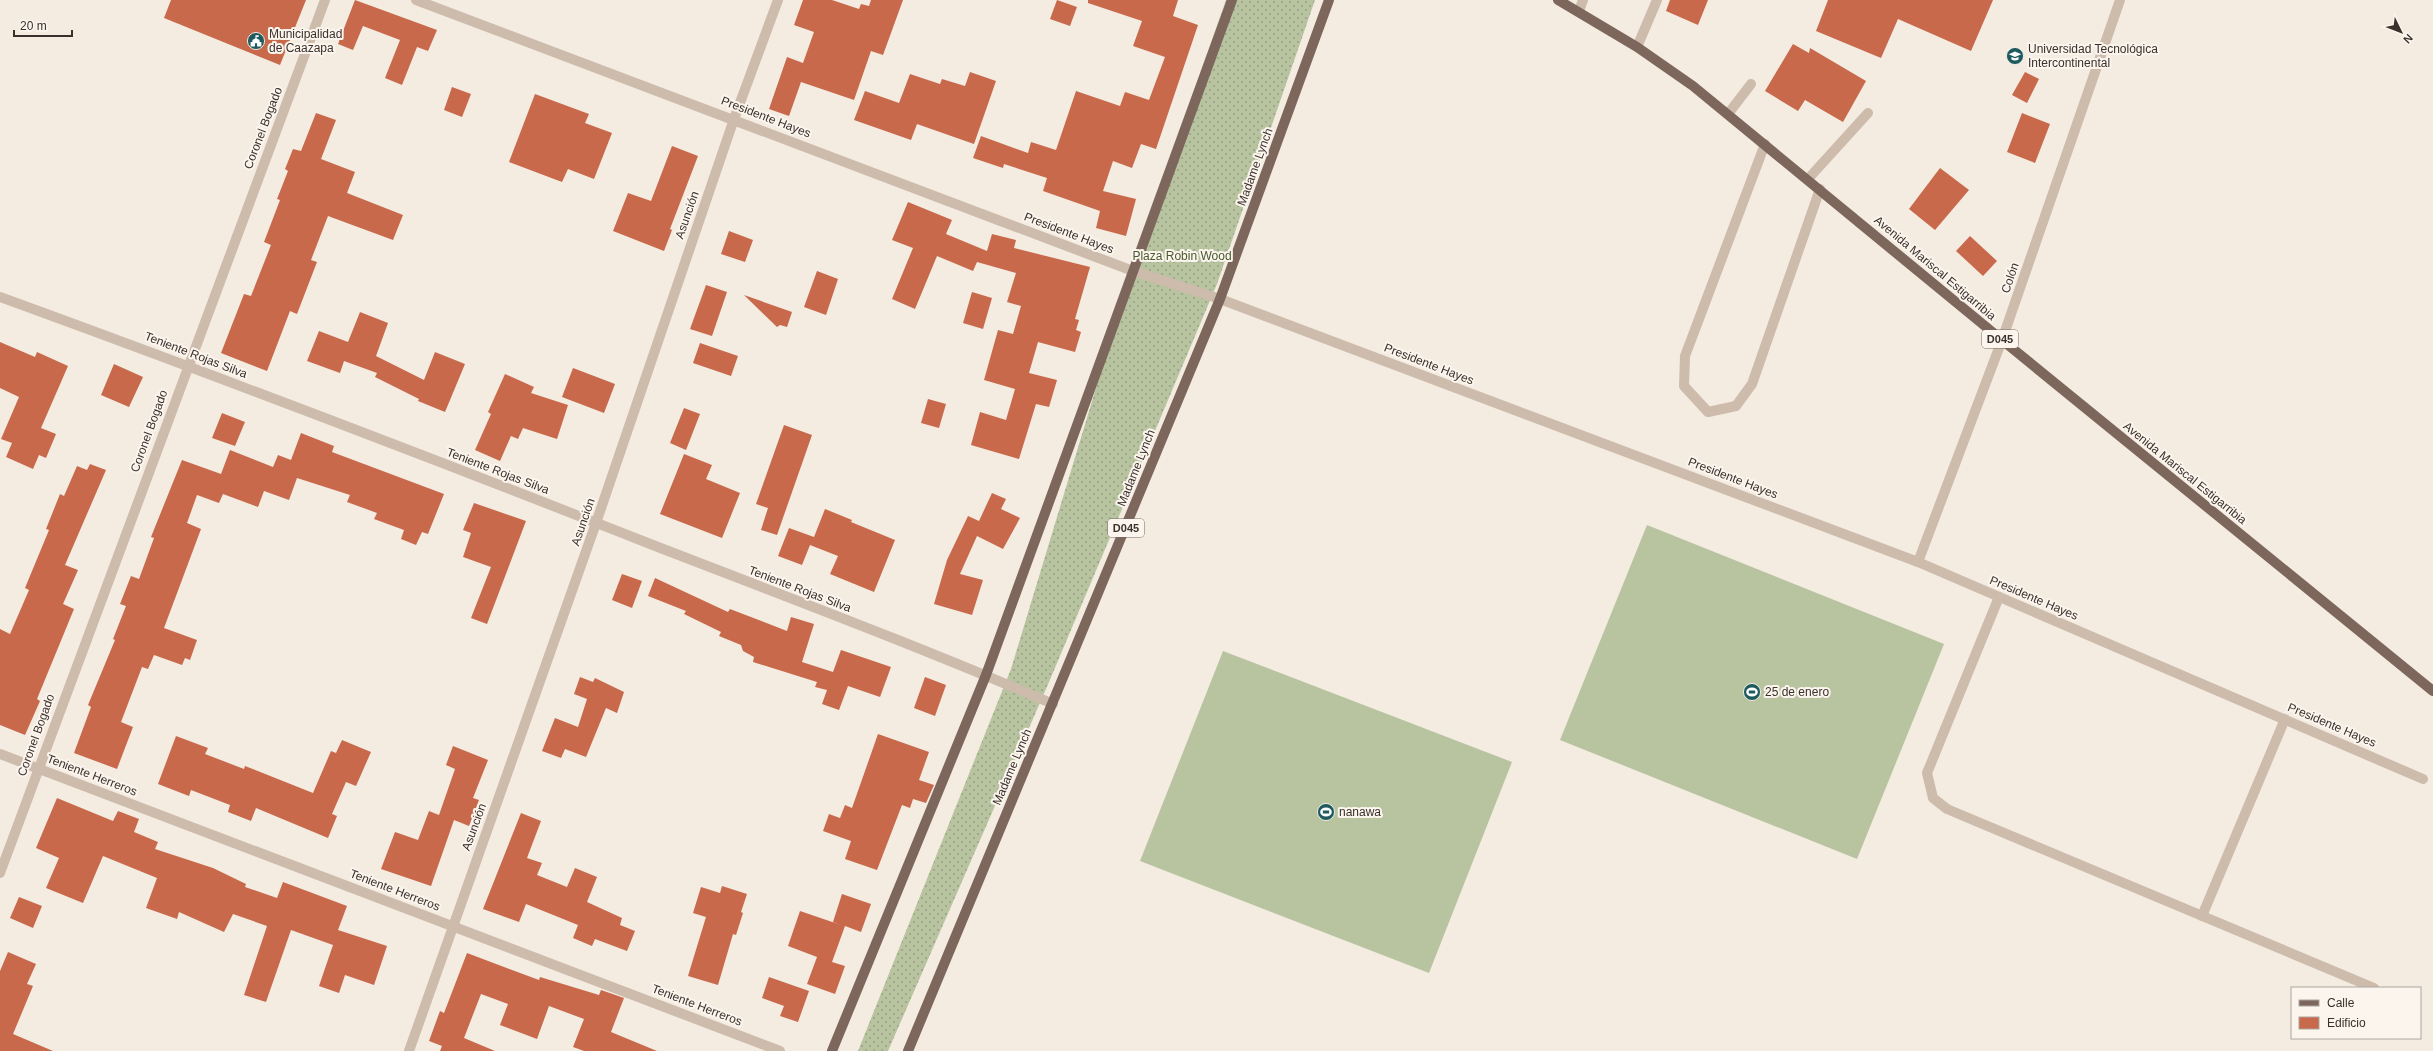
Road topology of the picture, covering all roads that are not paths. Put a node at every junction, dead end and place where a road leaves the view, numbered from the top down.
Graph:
1 (325, 0) edge
2 (416, 0) edge
3 (778, 0) edge
4 (1232, 0) edge
5 (1329, 0) edge
6 (1558, 0) edge
7 (1584, 0) edge
8 (1657, 0) edge
9 (2120, 0) edge
10 (1579, 11) junction
11 (1637, 47) junction
12 (1751, 84) dead end
13 (1868, 113) dead end
14 (1728, 114) junction
15 (734, 119) junction
16 (1765, 144) junction
17 (1808, 179) junction
18 (1820, 189) junction
19 (1133, 271) junction
20 (0, 297) edge
21 (1220, 299) junction
22 (2002, 340) junction
23 (188, 365) junction
24 (596, 523) junction
25 (1918, 562) junction
26 (1999, 597) junction
27 (986, 675) junction
28 (2433, 691) edge
29 (1053, 704) junction
30 (2285, 719) junction
31 (0, 754) edge
32 (38, 768) junction
33 (2423, 779) dead end
34 (0, 873) edge
35 (2202, 916) junction
36 (453, 926) junction
37 (2372, 987) edge
38 (409, 1051) edge
39 (780, 1051) edge
40 (832, 1051) edge
41 (908, 1051) edge

1 - 23 street, Coronel Bogado
2 - 15 street, Presidente Hayes
3 - 15 street, Asunción
4 - 19 main road
5 - 21 main road, Madame Lynch / D045
6 - 10 main road, Avenida Mariscal Estigarribia / D045
7 - 10 street
8 - 11 street
9 - 22 street, Colón
10 - 11 main road, Avenida Mariscal Estigarribia / D045
11 - 14 main road, Avenida Mariscal Estigarribia / D045
12 - 14 street
13 - 17 street
14 - 16 main road, Avenida Mariscal Estigarribia / D045
15 - 19 street, Presidente Hayes
15 - 24 street, Asunción
16 - 17 main road, Avenida Mariscal Estigarribia / D045
16 - 18 street
17 - 18 main road, Avenida Mariscal Estigarribia / D045
18 - 22 main road, Avenida Mariscal Estigarribia / D045
19 - 21 street, Presidente Hayes
19 - 27 main road
20 - 23 street, Teniente Rojas Silva
21 - 25 street, Presidente Hayes
21 - 29 main road, Madame Lynch / D045
22 - 25 street, Colón
22 - 28 main road, Avenida Mariscal Estigarribia / D045
23 - 24 street, Teniente Rojas Silva
23 - 32 street, Coronel Bogado
24 - 27 street, Teniente Rojas Silva
24 - 36 street, Asunción
25 - 26 street, Presidente Hayes
26 - 30 street, Presidente Hayes
26 - 35 street
27 - 29 street, Teniente Rojas Silva
27 - 40 main road
29 - 41 main road, Madame Lynch / D045
30 - 33 street, Presidente Hayes
30 - 35 street
31 - 32 street, Teniente Herreros
32 - 34 street, Coronel Bogado
32 - 36 street, Teniente Herreros
35 - 37 street
36 - 38 street, Asunción
36 - 39 street, Teniente Herreros

